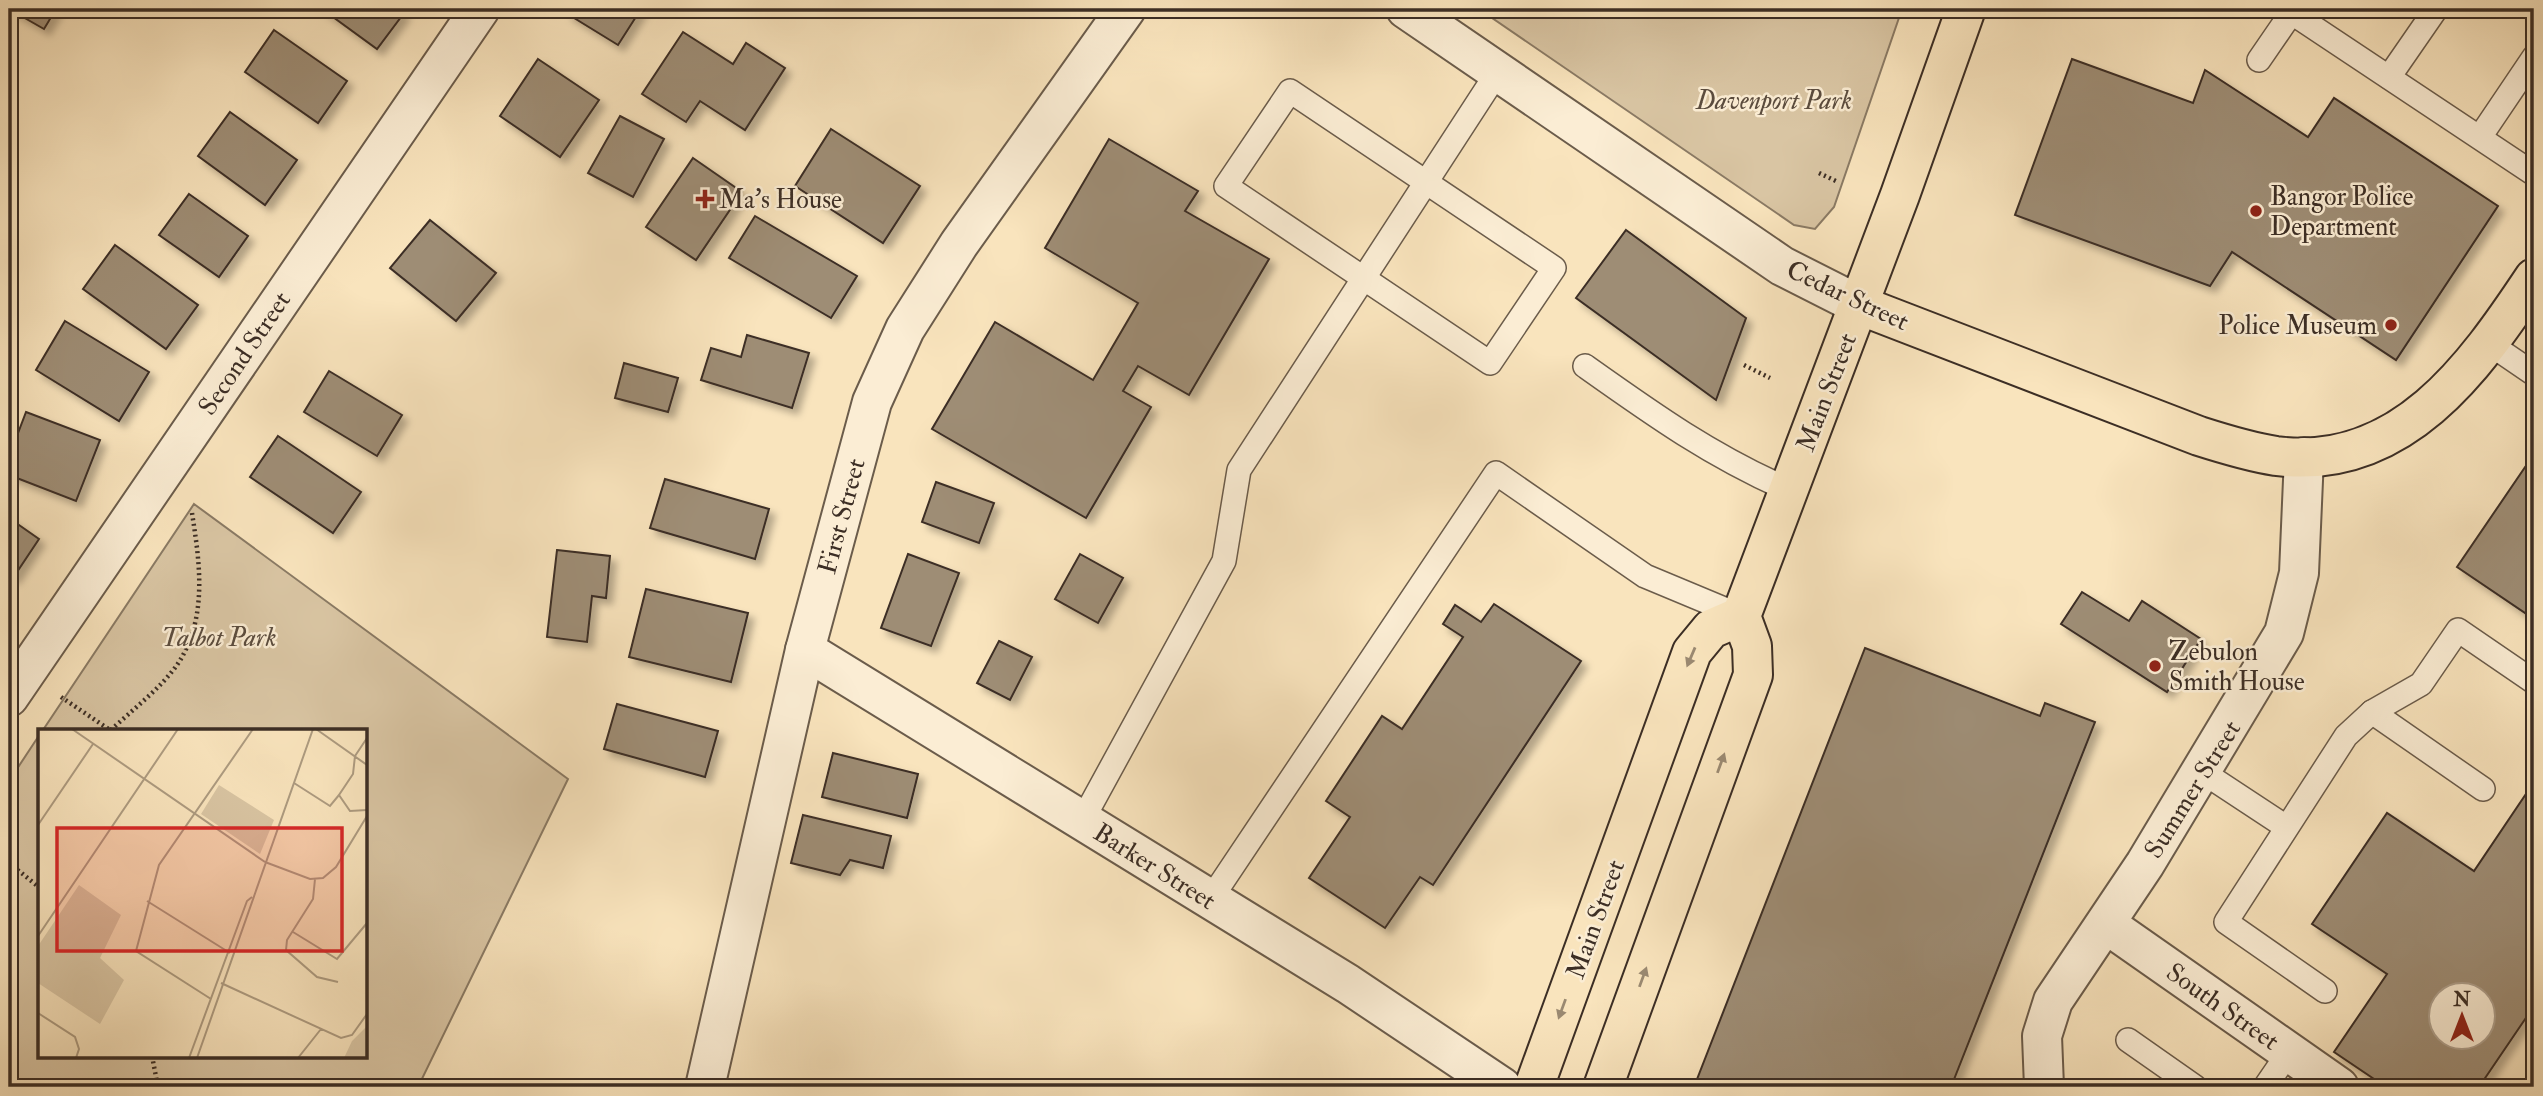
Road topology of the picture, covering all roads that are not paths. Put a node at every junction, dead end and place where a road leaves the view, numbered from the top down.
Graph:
1 (480, 9) edge
2 (1126, 9) edge
3 (1406, 9) edge
4 (1966, 9) edge
5 (2436, 9) edge
6 (2293, 11) edge
7 (2534, 57) edge
8 (2259, 60) dead end
9 (1497, 73) junction
10 (2389, 78) junction
11 (2480, 138) junction
12 (2534, 174) edge
13 (1427, 183) junction
14 (1364, 278) junction
15 (2534, 278) edge
16 (1859, 305) junction
17 (2490, 344) junction
18 (1584, 366) dead end
19 (2534, 374) edge
20 (2304, 457) junction
21 (1789, 491) junction
22 (1741, 616) junction
23 (805, 650) junction
24 (2534, 682) edge
25 (9, 697) edge
26 (2372, 712) junction
27 (2202, 771) junction
28 (2483, 789) dead end
29 (1082, 821) junction
30 (2286, 827) junction
31 (1210, 900) junction
32 (2106, 924) junction
33 (2325, 991) dead end
34 (2128, 1040) dead end
35 (2289, 1052) junction
36 (705, 1087) edge
37 (1502, 1087) edge
38 (1534, 1087) edge
39 (1603, 1087) edge
40 (2044, 1087) edge
41 (2195, 1087) edge
42 (2265, 1087) edge
43 (2339, 1087) edge

1 - 25 street, Second Street
2 - 23 street, First Street
3 - 9 street, Cedar Street
4 - 16 main road, Main Street
5 - 10 lane
6 - 8 lane
6 - 10 lane
7 - 11 lane
9 - 13 lane
9 - 16 street, Cedar Street
10 - 11 lane
11 - 12 lane
13 - 14 lane
13 - 14 lane
13 - 14 lane
14 - 29 lane
15 - 17 main road
16 - 20 main road, Cedar Street
16 - 21 main road, Main Street
17 - 19 lane
17 - 20 main road
18 - 21 lane
20 - 27 street, Summer Street
21 - 22 main road, Main Street
22 - 31 lane
22 -> 38 main road, Main Street
39 -> 22 main road
23 - 29 street, Barker Street
23 - 36 street, First Street
24 - 26 lane
26 - 28 lane
26 - 30 lane
27 - 30 lane
27 - 32 street, Summer Street
29 - 31 street, Barker Street
30 - 33 lane
31 - 37 street, Barker Street
32 - 35 street, South Street
32 - 40 street, Summer Street
34 - 41 lane
35 - 42 lane
35 - 43 street, South Street

